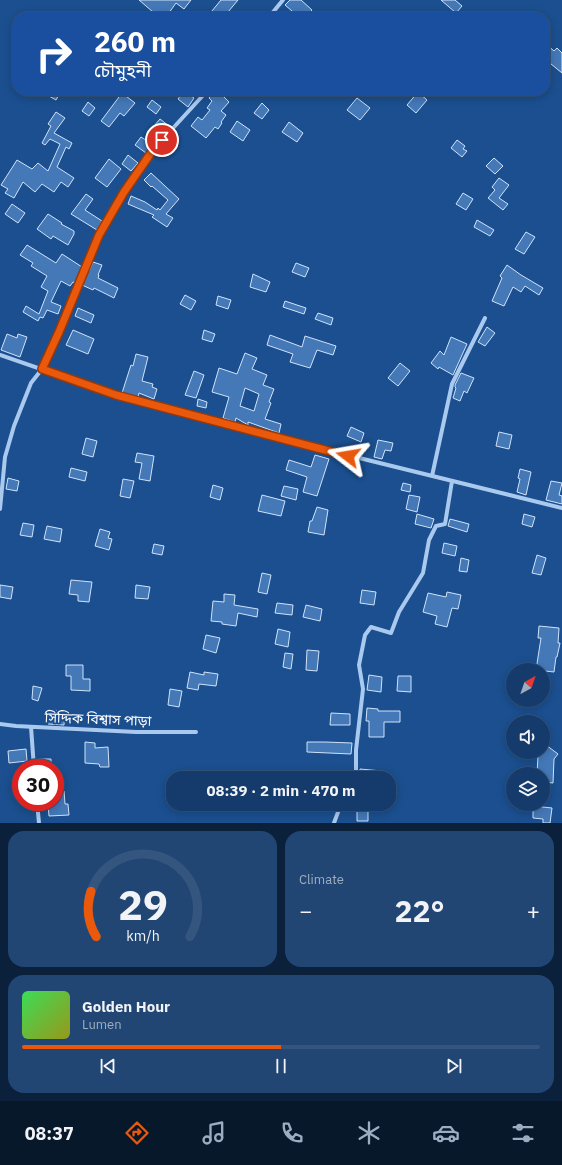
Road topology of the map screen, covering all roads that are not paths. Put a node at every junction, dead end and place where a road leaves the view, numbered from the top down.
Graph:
1 (283, 0) edge
2 (273, 12) edge
3 (202, 96) edge
4 (485, 318) dead end
5 (0, 355) edge
6 (42, 369) junction
7 (432, 476) junction
8 (452, 481) junction
9 (562, 508) edge
10 (0, 509) edge
11 (0, 724) edge
12 (31, 728) junction
13 (196, 732) dead end
14 (33, 759) edge
15 (356, 771) edge
16 (38, 811) edge
17 (338, 811) edge
18 (39, 823) edge
19 (334, 823) edge

1 - 2 street
3 - 6 street
4 - 7 street
5 - 6 street
6 - 7 street
6 - 10 street
7 - 8 street
8 - 9 street
8 - 15 street
11 - 12 street, সিদ্দিক বিশ্বাস পাড়া
12 - 13 street, সিদ্দিক বিশ্বাস পাড়া
12 - 14 street
16 - 18 street
17 - 19 street

